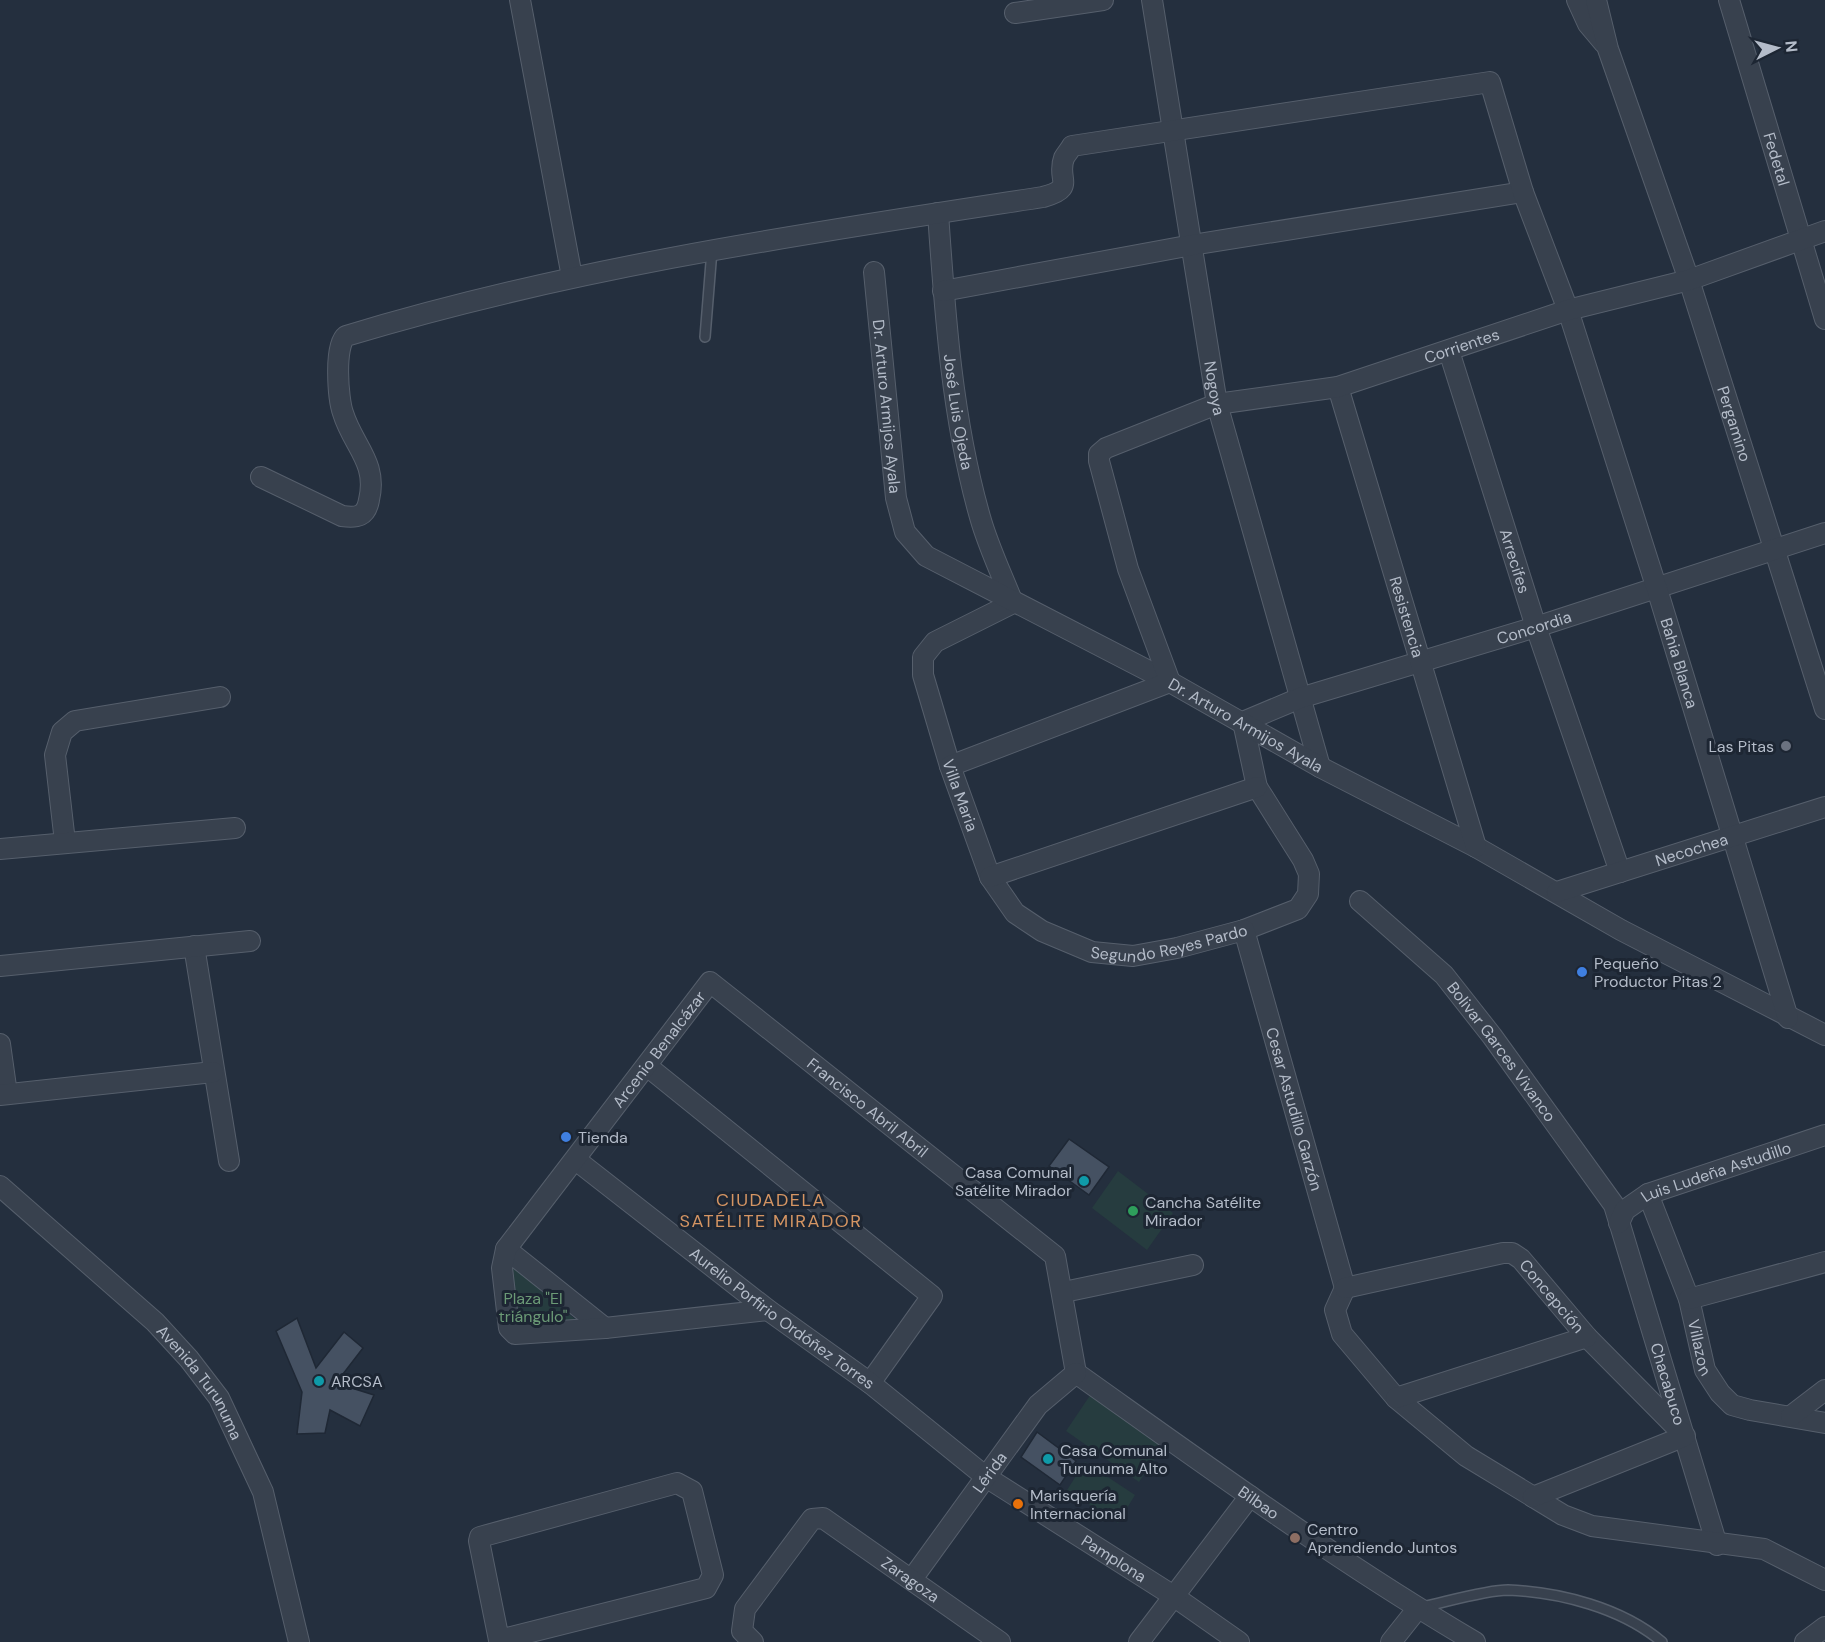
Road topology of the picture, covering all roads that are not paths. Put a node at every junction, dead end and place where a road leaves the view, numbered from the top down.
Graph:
1 (520, 0) edge
2 (1103, 0) edge
3 (1152, 0) edge
4 (1577, 0) edge
5 (1596, 0) edge
6 (1729, 0) edge
7 (1014, 13) dead end
8 (1608, 49) junction
9 (1173, 129) junction
10 (1523, 192) junction
11 (938, 213) junction
12 (1825, 231) edge
13 (1801, 239) junction
14 (1192, 245) junction
15 (712, 250) junction
16 (874, 272) dead end
17 (572, 277) junction
18 (1689, 280) junction
19 (943, 291) junction
20 (1568, 310) junction
21 (1825, 319) edge
22 (705, 338) dead end
23 (1449, 351) junction
24 (1338, 387) junction
25 (1217, 404) junction
26 (261, 477) dead end
27 (1825, 533) edge
28 (1774, 551) junction
29 (1657, 589) junction
30 (1013, 603) junction
31 (1536, 627) junction
32 (1419, 663) junction
33 (1170, 682) junction
34 (220, 697) dead end
35 (1299, 698) junction
36 (1825, 709) edge
37 (1244, 722) junction
38 (950, 766) junction
39 (1320, 767) junction
40 (1257, 787) junction
41 (1825, 807) edge
42 (235, 828) dead end
43 (1733, 835) junction
44 (65, 842) junction
45 (1476, 847) junction
46 (0, 849) edge
47 (1620, 872) junction
48 (990, 877) junction
49 (1557, 892) junction
50 (1360, 901) dead end
51 (1042, 930) joint
52 (1244, 930) junction
53 (250, 941) dead end
54 (194, 946) junction
55 (0, 966) edge
56 (710, 982) joint
57 (1788, 1018) junction
58 (1825, 1035) edge
59 (0, 1044) edge
60 (647, 1066) junction
61 (213, 1072) junction
62 (3, 1094) edge
63 (1825, 1135) edge
64 (576, 1160) junction
65 (229, 1161) dead end
66 (0, 1186) edge
67 (1648, 1194) junction
68 (1619, 1223) junction
69 (506, 1249) junction
70 (1825, 1262) edge
71 (1193, 1264) dead end
72 (1346, 1288) junction
73 (1064, 1292) junction
74 (1689, 1299) junction
75 (768, 1310) junction
76 (605, 1328) junction
77 (1587, 1337) junction
78 (1076, 1373) junction
79 (870, 1383) junction
80 (1825, 1390) edge
81 (1396, 1398) junction
82 (1791, 1416) junction
83 (1825, 1423) edge
84 (1685, 1436) junction
85 (986, 1477) junction
86 (1250, 1496) junction
87 (1533, 1497) junction
88 (1717, 1545) junction
89 (912, 1580) junction
90 (1825, 1580) edge
91 (1172, 1595) junction
92 (1418, 1608) junction
93 (1825, 1628) edge
94 (749, 1640) edge
95 (500, 1641) edge
96 (299, 1642) edge
97 (999, 1642) edge
98 (1139, 1642) edge
99 (1239, 1642) edge
100 (1391, 1642) edge
101 (1476, 1642) edge
102 (1662, 1642) edge
103 (1805, 1642) edge

1 - 17 street
2 - 7 street
3 - 9 street, Nogoya
4 - 8 street
5 - 8 street
6 - 13 street, Fedetal
8 - 18 street, Pergamino
9 - 10 street, Bahia Blanca
9 - 11 street
9 - 14 street, Nogoya
10 - 14 street
10 - 20 street, Bahia Blanca
11 - 15 street
11 - 19 street, José Luis Ojeda
12 - 13 street, Corrientes
13 - 18 street, Corrientes
13 - 21 street, Fedetal
14 - 19 street
14 - 25 street, Nogoya
15 - 17 street
15 - 22 lane
16 - 30 street, Dr. Arturo Armijos Ayala
17 - 26 street
18 - 20 street, Corrientes
18 - 28 street, Pergamino
19 - 30 street, José Luis Ojeda
20 - 23 street, Corrientes
20 - 29 street, Bahia Blanca
23 - 24 street, Corrientes
23 - 31 street, Arrecifes
24 - 25 street, Corrientes
24 - 32 street, Resistencia
25 - 33 street, Corrientes
25 - 35 street, Nogoya
27 - 28 street, Concordia
28 - 29 street, Concordia
28 - 36 street, Pergamino
29 - 31 street, Concordia
29 - 43 street, Bahia Blanca
30 - 33 street, Dr. Arturo Armijos Ayala
30 - 38 street, Villa Maria
31 - 32 street, Concordia
31 - 47 street, Arrecifes
32 - 35 street, Concordia
32 - 45 street, Resistencia
33 - 37 street, Dr. Arturo Armijos Ayala
33 - 38 street
34 - 44 street
35 - 37 street, Concordia
35 - 39 street, Nogoya
37 - 39 street, Dr. Arturo Armijos Ayala
37 - 40 street
38 - 48 street, Villa Maria
39 - 45 street, Dr. Arturo Armijos Ayala
40 - 48 street
40 - 52 street, Segundo Reyes Pardo
41 - 43 street, Necochea
42 - 44 street
43 - 47 street, Necochea
43 - 57 street, Bahia Blanca
44 - 46 street
45 - 49 street, Dr. Arturo Armijos Ayala
47 - 49 street, Necochea
48 - 51 street, Villa Maria
49 - 57 street, Dr. Arturo Armijos Ayala
50 - 68 street, Bolivar Garces Vivanco
51 - 52 street, Segundo Reyes Pardo
52 - 72 street, Cesar Astudillo Garzón
53 - 54 street
54 - 55 street
54 - 61 street
56 - 60 street, Arcenio Benalcázar
56 - 73 street, Francisco Abril Abril
57 - 58 street, Dr. Arturo Armijos Ayala
59 - 62 street
60 - 64 street, Arcenio Benalcázar
60 - 79 street
61 - 62 street
61 - 65 street
63 - 67 street, Luis Ludeña Astudillo
64 - 69 street, Arcenio Benalcázar
64 - 75 street, Aurelio Porfirio Ordóñez Torres
66 - 96 street, Avenida Turunuma
67 - 68 street, Luis Ludeña Astudillo
67 - 74 street, Villazon
68 - 84 street, Chacabuco
69 - 76 street
69 - 76 street
70 - 74 street
71 - 73 street
72 - 77 street, Concepción
72 - 81 street
73 - 78 street
74 - 82 street, Villazon
75 - 76 street
75 - 79 street, Aurelio Porfirio Ordóñez Torres
77 - 81 street
77 - 84 street, Concepción
78 - 85 street, Lérida
78 - 86 street, Bilbao
79 - 85 street, Aurelio Porfirio Ordóñez Torres
80 - 82 street
81 - 87 street
82 - 83 street, Villazon
84 - 87 street
84 - 88 street, Chacabuco
85 - 89 street, Lérida
85 - 91 street, Pamplona
86 - 91 street
86 - 92 street, Bilbao
87 - 88 street
88 - 90 street
89 - 94 street, Zaragoza
89 - 97 street, Zaragoza
91 - 98 street
91 - 99 street, Pamplona
92 - 100 street
92 - 101 street, Bilbao
92 - 102 lane
93 - 103 street
95 - 95 street

